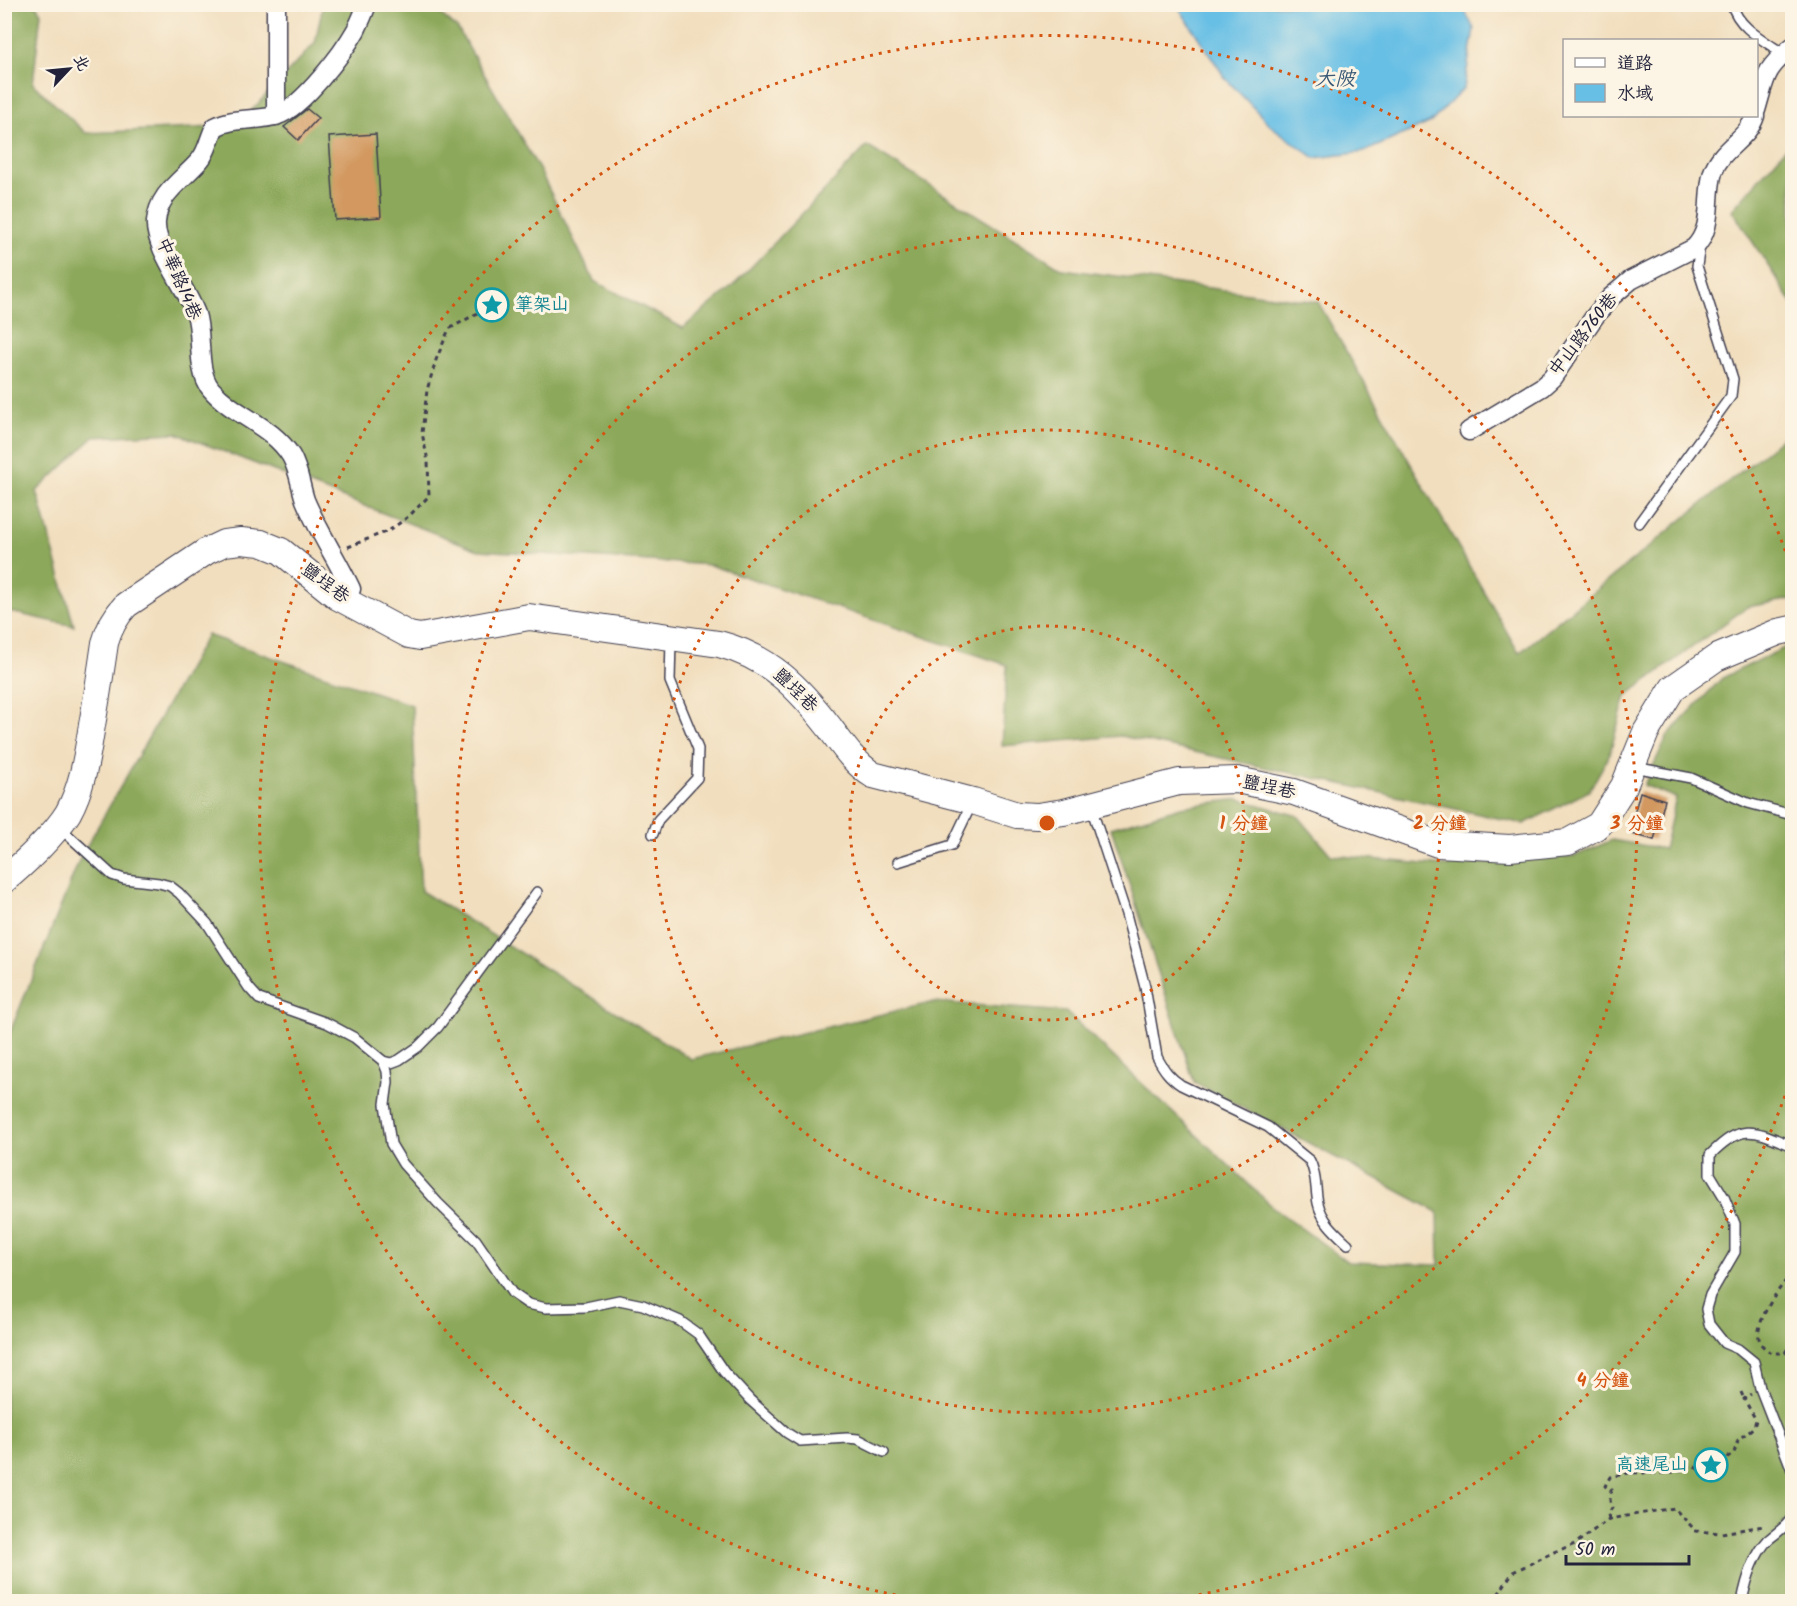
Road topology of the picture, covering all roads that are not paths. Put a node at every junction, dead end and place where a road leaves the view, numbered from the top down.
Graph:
1 (276, 4) edge
2 (367, 4) edge
3 (1732, 4) edge
4 (1788, 50) edge
5 (1758, 103) edge
6 (276, 116) junction
7 (1755, 117) edge
8 (1702, 240) junction
9 (1469, 431) dead end
10 (1639, 523) dead end
11 (338, 597) junction
12 (1792, 629) edge
13 (671, 637) junction
14 (1632, 766) junction
15 (973, 801) junction
16 (1090, 805) junction
17 (1792, 815) edge
18 (58, 826) junction
19 (653, 834) dead end
20 (898, 862) dead end
21 (4, 880) edge
22 (537, 892) dead end
23 (383, 1061) junction
24 (1792, 1146) edge
25 (1348, 1244) dead end
26 (884, 1452) dead end
27 (1792, 1470) edge
28 (1791, 1520) edge
29 (1742, 1602) edge

1 - 6 street
2 - 6 street, 中華路14巷
3 - 4 lane
4 - 5 street
6 - 11 street, 中華路14巷
7 - 8 street
8 - 9 street, 中山路760巷
8 - 10 lane
11 - 13 street, 鹽埕巷
11 - 18 street, 鹽埕巷
12 - 14 street, 鹽埕巷
13 - 15 street, 鹽埕巷
13 - 19 lane
14 - 16 street, 鹽埕巷
14 - 17 lane
15 - 16 street, 鹽埕巷
15 - 20 lane
16 - 25 lane
18 - 21 street, 鹽埕巷
18 - 23 lane
22 - 23 lane
23 - 26 lane
24 - 27 lane
28 - 29 lane

